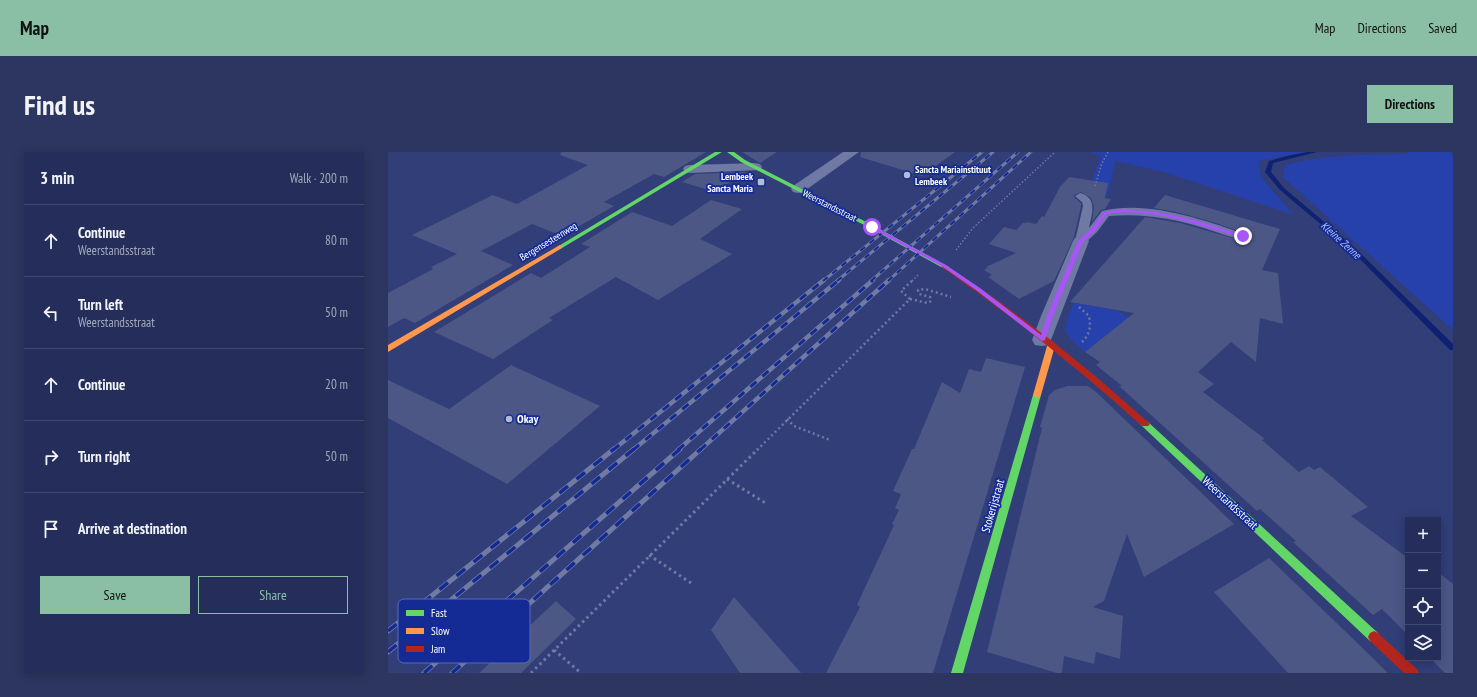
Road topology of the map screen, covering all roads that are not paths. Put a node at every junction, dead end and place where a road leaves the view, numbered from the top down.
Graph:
1 (719, 152) edge
2 (730, 152) edge
3 (852, 152) edge
4 (755, 167) junction
5 (690, 169) junction
6 (798, 189) junction
7 (1084, 199) road end
8 (1243, 236) dead end
9 (1080, 241) junction
10 (1047, 342) junction
11 (388, 349) edge
12 (957, 673) edge
13 (1414, 673) edge

1 - 5 street, Bergensesteenweg
2 - 4 street, Weerstandsstraat
3 - 6 street
4 - 5 street, Weerstandsstraat
4 - 6 street, Weerstandsstraat
5 - 11 street, Bergensesteenweg
6 - 10 street, Weerstandsstraat
7 - 9 lane
8 - 9 lane
9 - 10 street
10 - 12 street, Stokerijstraat
10 - 13 street, Weerstandsstraat

